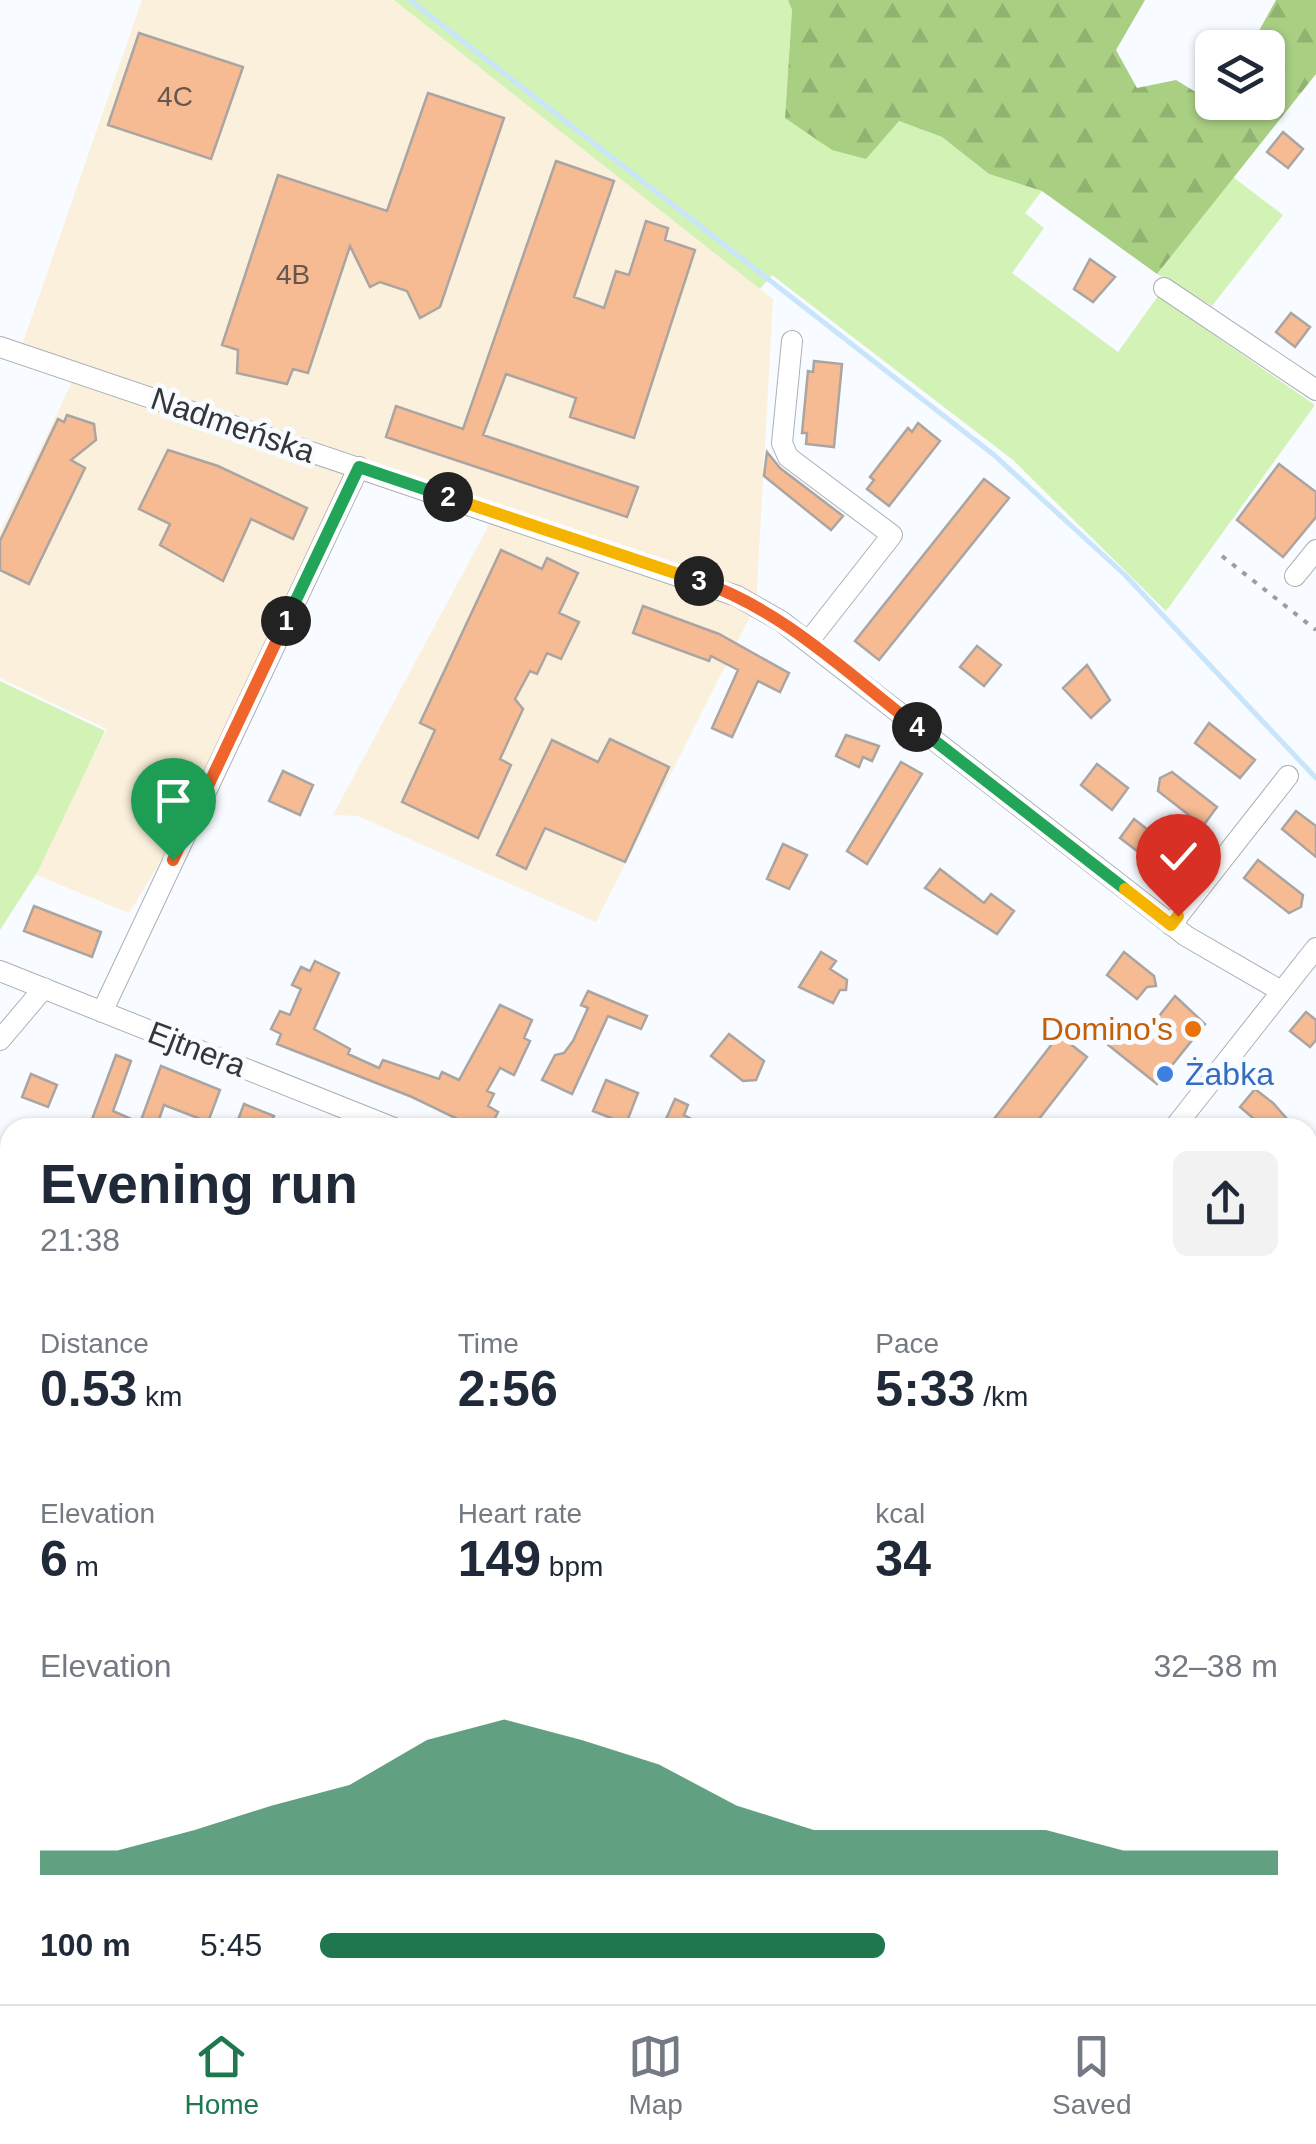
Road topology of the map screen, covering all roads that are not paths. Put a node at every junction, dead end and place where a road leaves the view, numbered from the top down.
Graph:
1 (1164, 288) dead end
2 (792, 342) dead end
3 (0, 346) edge
4 (1316, 390) edge
5 (359, 467) junction
6 (1316, 550) edge
7 (1295, 576) dead end
8 (808, 642) junction
9 (1288, 776) dead end
10 (1171, 925) junction
11 (1316, 948) edge
12 (0, 971) edge
13 (44, 988) junction
14 (1281, 992) junction
15 (102, 1012) junction
16 (0, 1040) edge
17 (369, 1118) edge
18 (1182, 1118) edge

1 - 4 street
2 - 8 street
3 - 5 street, Nadmeńska
5 - 8 street, Nadmeńska
5 - 15 street
6 - 7 street
8 - 10 street, Nadmeńska
9 - 10 street
10 - 14 street, Nadmeńska
11 - 14 street
12 - 13 street, Ejtnera
13 - 15 street, Ejtnera
13 - 16 street
14 - 18 street
15 - 17 street, Ejtnera

